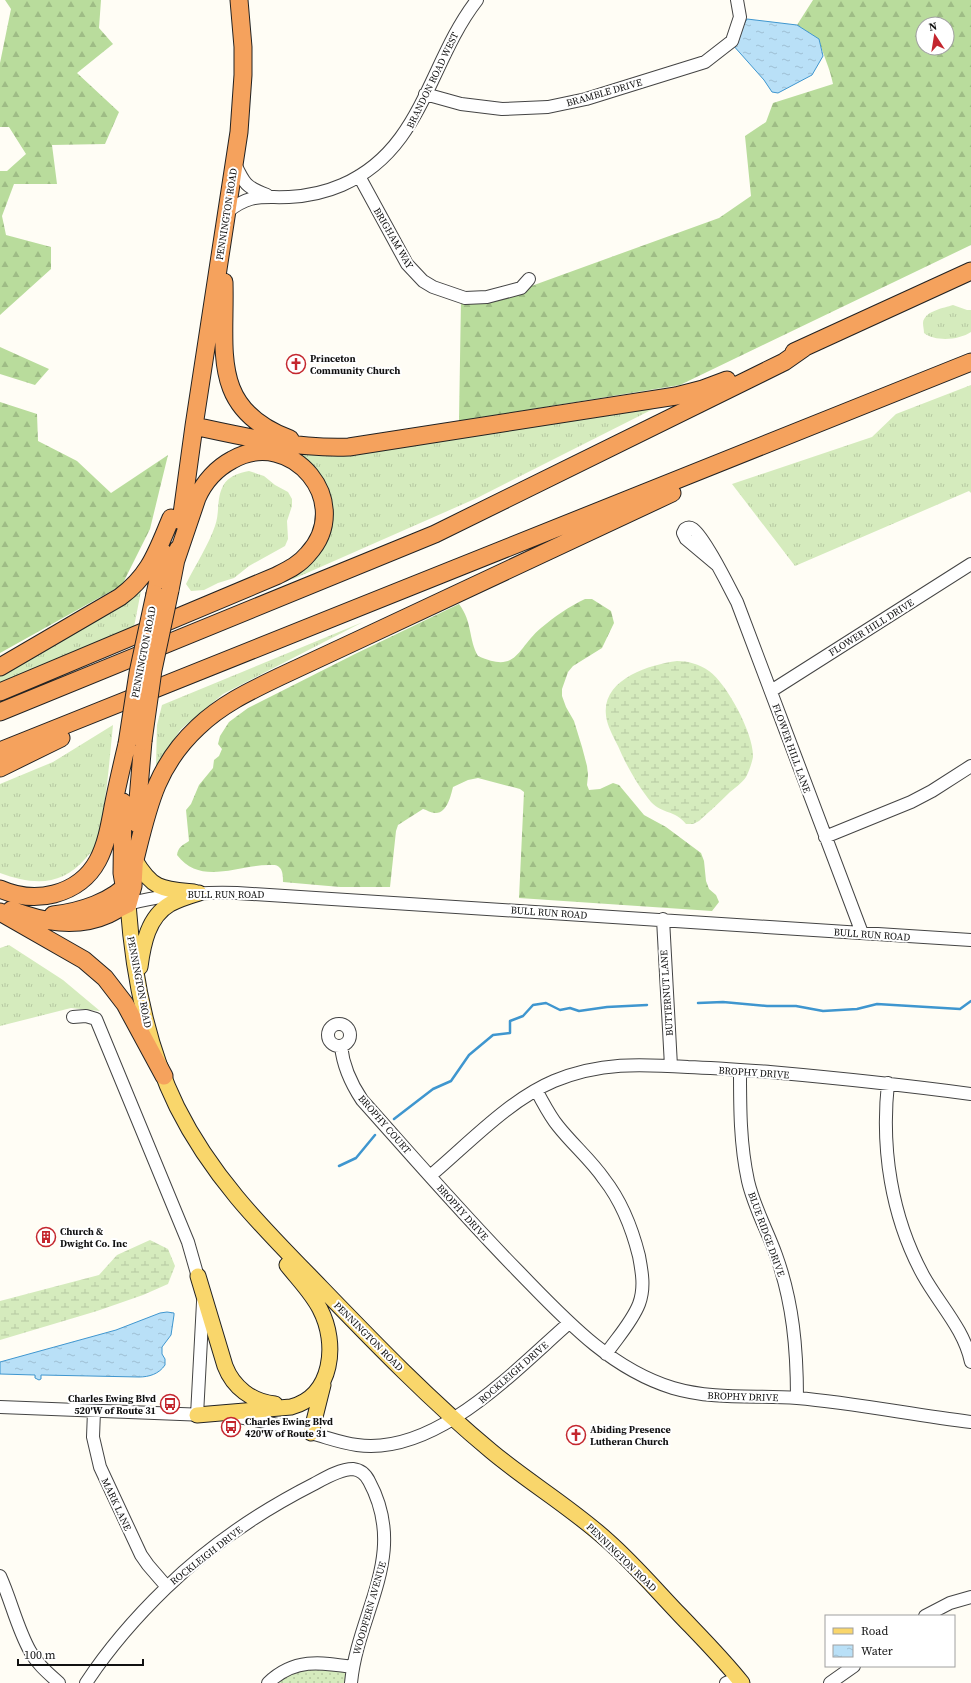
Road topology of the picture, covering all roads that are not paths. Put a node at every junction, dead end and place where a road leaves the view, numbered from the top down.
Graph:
1 (239, 0) edge
2 (477, 0) edge
3 (737, 0) edge
4 (425, 94) junction
5 (234, 162) junction
6 (359, 176) junction
7 (274, 197) junction
8 (227, 212) junction
9 (222, 240) junction
10 (971, 271) edge
11 (529, 279) dead end
12 (804, 348) junction
13 (971, 362) edge
14 (918, 383) junction
15 (194, 426) junction
16 (333, 448) junction
17 (171, 518) junction
18 (176, 560) junction
19 (971, 564) edge
20 (717, 565) dead end
21 (162, 592) junction
22 (240, 654) junction
23 (0, 667) edge
24 (771, 690) junction
25 (0, 692) edge
26 (0, 712) edge
27 (135, 742) junction
28 (0, 751) edge
29 (971, 766) edge
30 (0, 768) edge
31 (825, 837) junction
32 (135, 867) junction
33 (0, 889) edge
34 (199, 893) junction
35 (126, 896) junction
36 (0, 905) edge
37 (0, 912) edge
38 (663, 919) junction
39 (862, 933) junction
40 (971, 940) edge
41 (138, 984) junction
42 (73, 1017) dead end
43 (341, 1046) dead end
44 (671, 1066) junction
45 (740, 1070) junction
46 (164, 1076) junction
47 (888, 1083) junction
48 (536, 1090) junction
49 (971, 1094) edge
50 (430, 1176) junction
51 (240, 1202) junction
52 (198, 1276) junction
53 (569, 1323) junction
54 (606, 1354) junction
55 (971, 1362) edge
56 (322, 1382) junction
57 (796, 1398) junction
58 (0, 1407) edge
59 (94, 1411) junction
60 (197, 1415) junction
61 (454, 1418) junction
62 (971, 1422) edge
63 (311, 1433) junction
64 (358, 1470) joint
65 (0, 1576) edge
66 (167, 1587) junction
67 (971, 1597) edge
68 (927, 1615) edge
69 (353, 1667) junction
70 (853, 1667) edge
71 (735, 1681) edge
72 (59, 1683) edge
73 (86, 1683) edge
74 (268, 1683) edge
75 (351, 1683) edge
76 (830, 1683) edge

1 - 5 highway, PENNINGTON ROAD
2 - 4 street, BRANDON ROAD WEST
3 - 4 street, BRAMBLE DRIVE
4 - 6 street, BRANDON ROAD WEST
5 - 7 street, BRANDON ROAD WEST
5 - 8 highway, PENNINGTON ROAD
6 - 7 street, BRANDON ROAD WEST
6 - 11 street, BRIGHAM WAY
7 - 8 street, BRANDON ROAD WEST
8 - 9 highway, PENNINGTON ROAD
9 - 15 highway, PENNINGTON ROAD
9 - 16 highway
10 - 12 highway
12 - 16 highway
12 - 26 highway
13 - 14 highway
14 - 22 highway
14 - 32 highway
15 - 16 highway
15 - 17 highway, PENNINGTON ROAD
15 - 18 highway, PENNINGTON ROAD
17 - 21 highway, PENNINGTON ROAD
17 - 23 highway
18 - 21 highway, PENNINGTON ROAD
18 - 25 highway
19 - 24 street, FLOWER HILL DRIVE
20 - 24 street, FLOWER HILL LANE
21 - 27 highway, PENNINGTON ROAD, bridge
22 - 28 highway
22 - 30 highway
24 - 31 street, FLOWER HILL LANE
27 - 32 highway, PENNINGTON ROAD
27 - 33 highway
27 - 35 highway, PENNINGTON ROAD
29 - 31 street
31 - 39 street, FLOWER HILL LANE
32 - 34 main road
32 - 35 highway, PENNINGTON ROAD
34 - 35 street, BULL RUN ROAD
34 - 38 street, BULL RUN ROAD
34 - 41 main road
35 - 36 highway
35 - 41 main road, PENNINGTON ROAD
37 - 46 highway
38 - 39 street, BULL RUN ROAD
38 - 44 street, BUTTERNUT LANE
39 - 40 street, BULL RUN ROAD
41 - 46 main road, PENNINGTON ROAD
42 - 52 street
43 - 50 street, BROPHY COURT
44 - 45 street, BROPHY DRIVE
44 - 48 street, BROPHY DRIVE
45 - 47 street, BROPHY DRIVE
45 - 57 street, BLUE RIDGE DRIVE
46 - 51 main road, PENNINGTON ROAD
47 - 49 street, BROPHY DRIVE
47 - 55 street
48 - 50 street, BROPHY DRIVE
48 - 54 street
50 - 53 street, BROPHY DRIVE
51 - 56 main road
51 - 61 main road, PENNINGTON ROAD
52 - 56 main road
52 - 60 street
53 - 54 street, BROPHY DRIVE
53 - 61 street, ROCKLEIGH DRIVE
54 - 57 street, BROPHY DRIVE
56 - 60 main road
56 - 63 main road
57 - 62 street, BROPHY DRIVE
58 - 59 street, ROCKLEIGH DRIVE
59 - 60 street, ROCKLEIGH DRIVE
59 - 66 street, MARK LANE
60 - 63 street, ROCKLEIGH DRIVE
61 - 63 street, ROCKLEIGH DRIVE
61 - 71 main road, PENNINGTON ROAD
64 - 66 street, ROCKLEIGH DRIVE
64 - 69 street, WOODFERN AVENUE
65 - 72 street
66 - 73 street, ROCKLEIGH DRIVE
67 - 68 street
69 - 74 street
69 - 75 street, WOODFERN AVENUE
70 - 76 street

